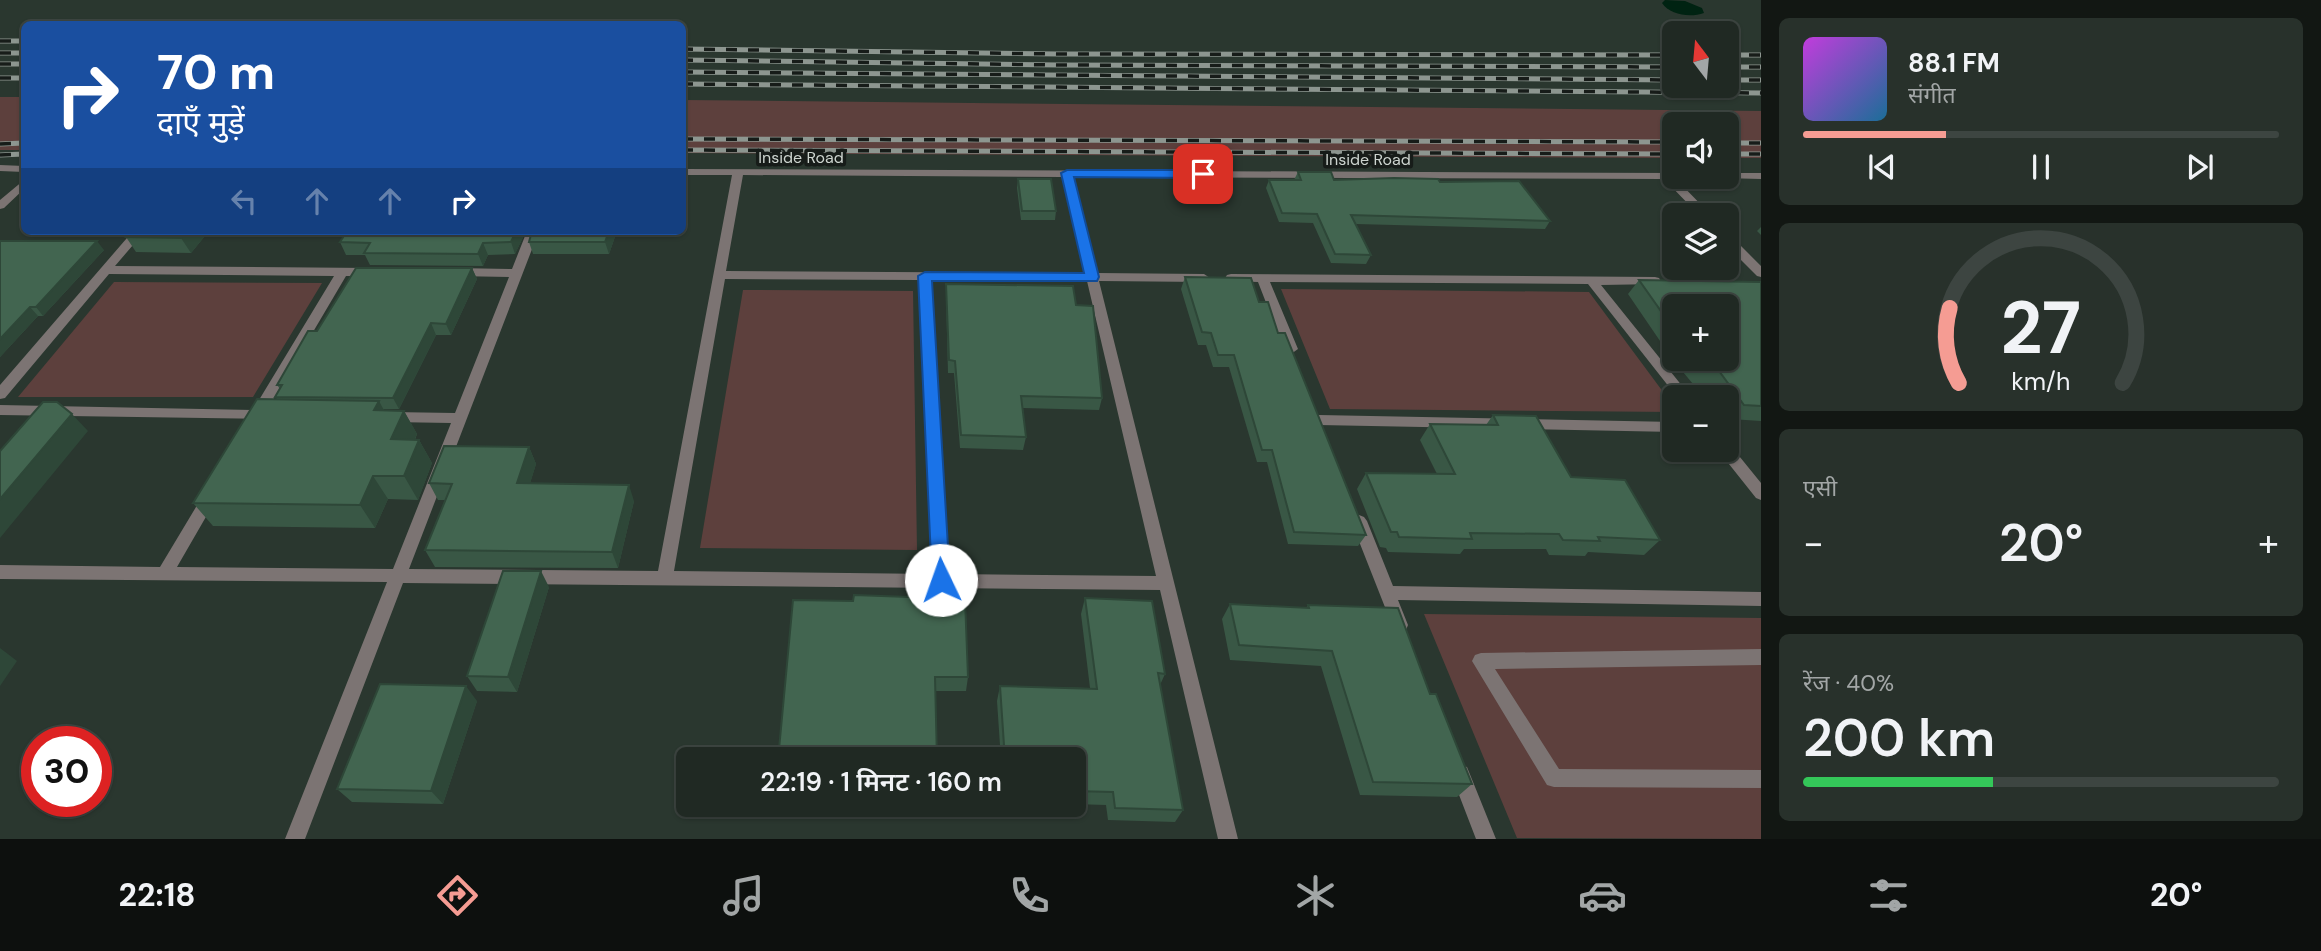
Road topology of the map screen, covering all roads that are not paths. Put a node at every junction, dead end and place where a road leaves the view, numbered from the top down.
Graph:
1 (0, 168) edge
2 (21, 169) edge
3 (686, 172) edge
4 (738, 172) junction
5 (1067, 173) junction
6 (1662, 176) edge
7 (1739, 176) edge
8 (1761, 176) edge
9 (21, 186) edge
10 (1682, 189) edge
11 (1695, 203) edge
12 (0, 206) edge
13 (136, 235) edge
14 (531, 235) edge
15 (1739, 251) edge
16 (106, 270) junction
17 (342, 272) junction
18 (382, 272) edge
19 (436, 272) edge
20 (516, 272) junction
21 (1761, 273) edge
22 (719, 275) junction
23 (925, 276) junction
24 (1092, 277) junction
25 (1263, 279) junction
26 (1592, 281) junction
27 (1670, 282) edge
28 (1298, 369) edge
29 (1674, 385) edge
30 (0, 394) edge
31 (0, 410) edge
32 (284, 415) edge
33 (379, 417) edge
34 (460, 418) junction
35 (254, 420) junction
36 (1319, 420) edge
37 (1662, 427) edge
38 (1736, 462) edge
39 (217, 483) edge
40 (1761, 494) edge
41 (1353, 507) edge
42 (0, 572) edge
43 (164, 574) junction
44 (398, 576) junction
45 (665, 578) junction
46 (941, 580) junction
47 (1166, 583) junction
48 (1387, 593) junction
49 (1761, 599) edge
50 (1408, 645) edge
51 (1761, 657) edge
52 (1455, 761) edge
53 (1761, 779) edge
54 (295, 839) edge
55 (1228, 839) edge
56 (1486, 839) edge

1 - 2 street
3 - 4 street, Inside Road
4 - 5 street, Inside Road
4 - 22 street
5 - 6 street, Inside Road
5 - 24 street
7 - 8 street
9 - 12 street
10 - 11 street
13 - 16 street
14 - 20 street
15 - 21 street
16 - 17 street
16 - 30 street
17 - 18 street
17 - 35 street
19 - 20 street
20 - 34 street
22 - 23 street
22 - 45 street
23 - 24 street
23 - 46 street
24 - 25 street
24 - 47 street
25 - 26 street
25 - 28 street
26 - 27 street
26 - 29 street
31 - 35 street
32 - 35 street
33 - 34 street
34 - 44 street
36 - 37 street
38 - 40 street
39 - 43 street
41 - 48 street
42 - 43 street
43 - 44 street
44 - 45 street
44 - 54 street
45 - 46 street
46 - 47 street
47 - 55 street
48 - 49 street
48 - 50 street
51 - 53 street
52 - 56 street

